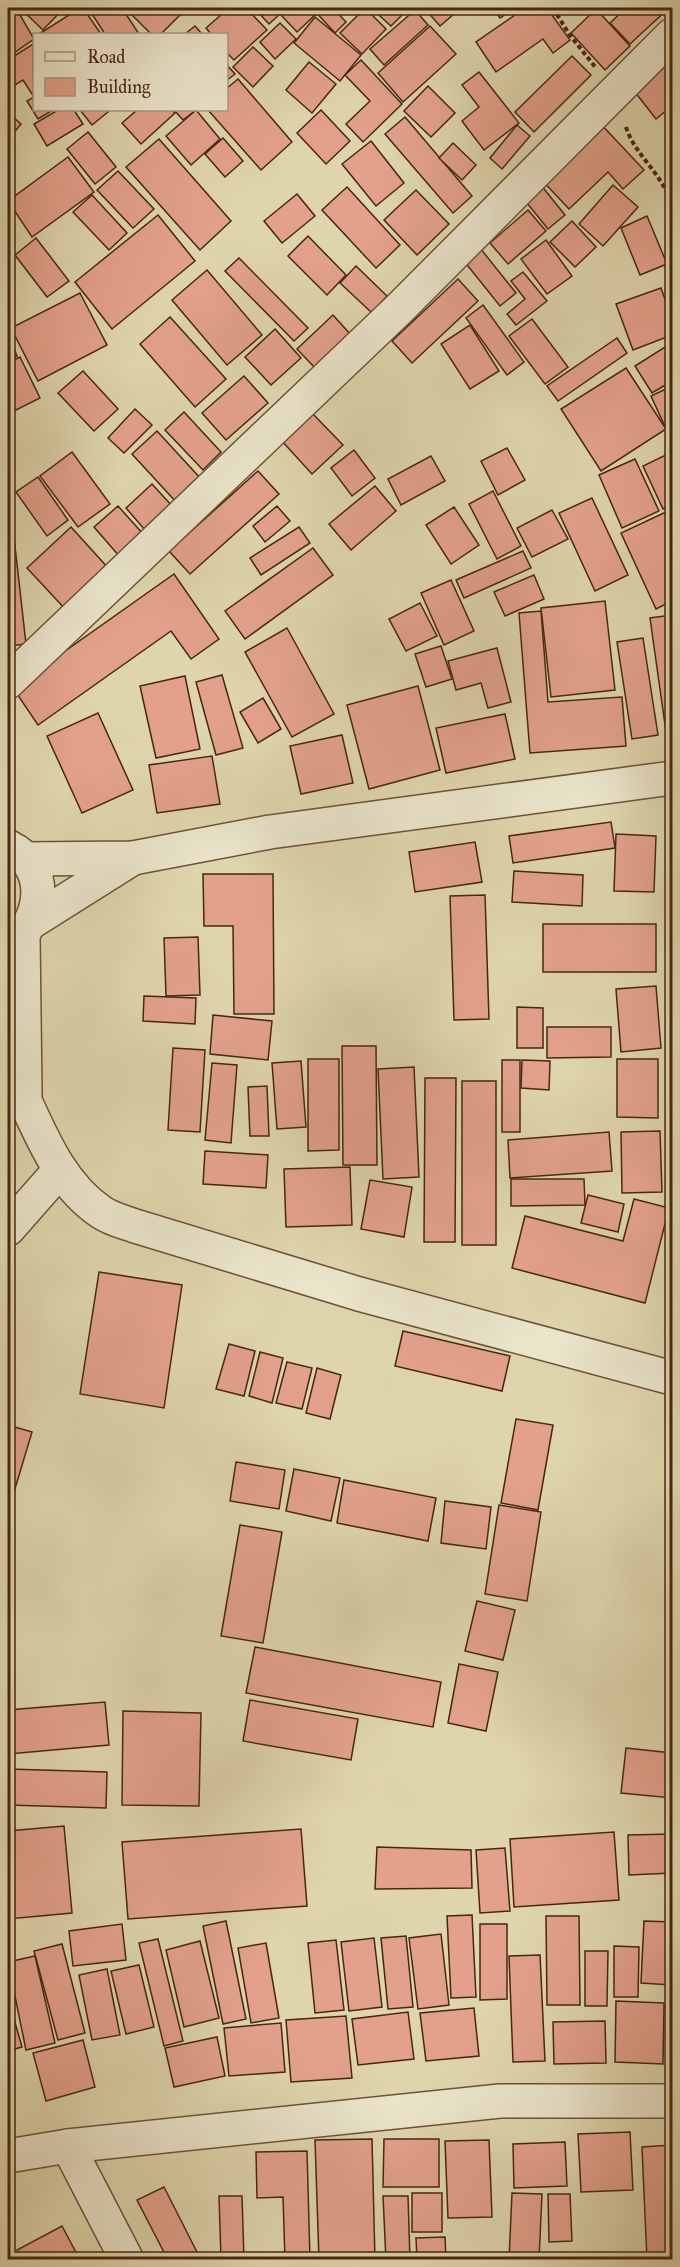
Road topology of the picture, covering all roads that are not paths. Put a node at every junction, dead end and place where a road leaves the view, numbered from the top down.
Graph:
1 (672, 34) edge
2 (8, 682) edge
3 (672, 778) edge
4 (16, 853) edge
5 (133, 858) junction
6 (21, 934) edge
7 (8, 1066) edge
8 (25, 1097) junction
9 (59, 1171) junction
10 (8, 1229) edge
11 (672, 1378) edge
12 (672, 2101) edge
13 (68, 2146) junction
14 (8, 2156) edge
15 (127, 2259) edge

1 - 2 street
3 - 5 street
4 - 5 street
4 - 6 street
5 - 6 street
6 - 8 street
7 - 8 street
8 - 9 street
9 - 10 street
9 - 11 street
12 - 13 street
13 - 14 street
13 - 15 street

